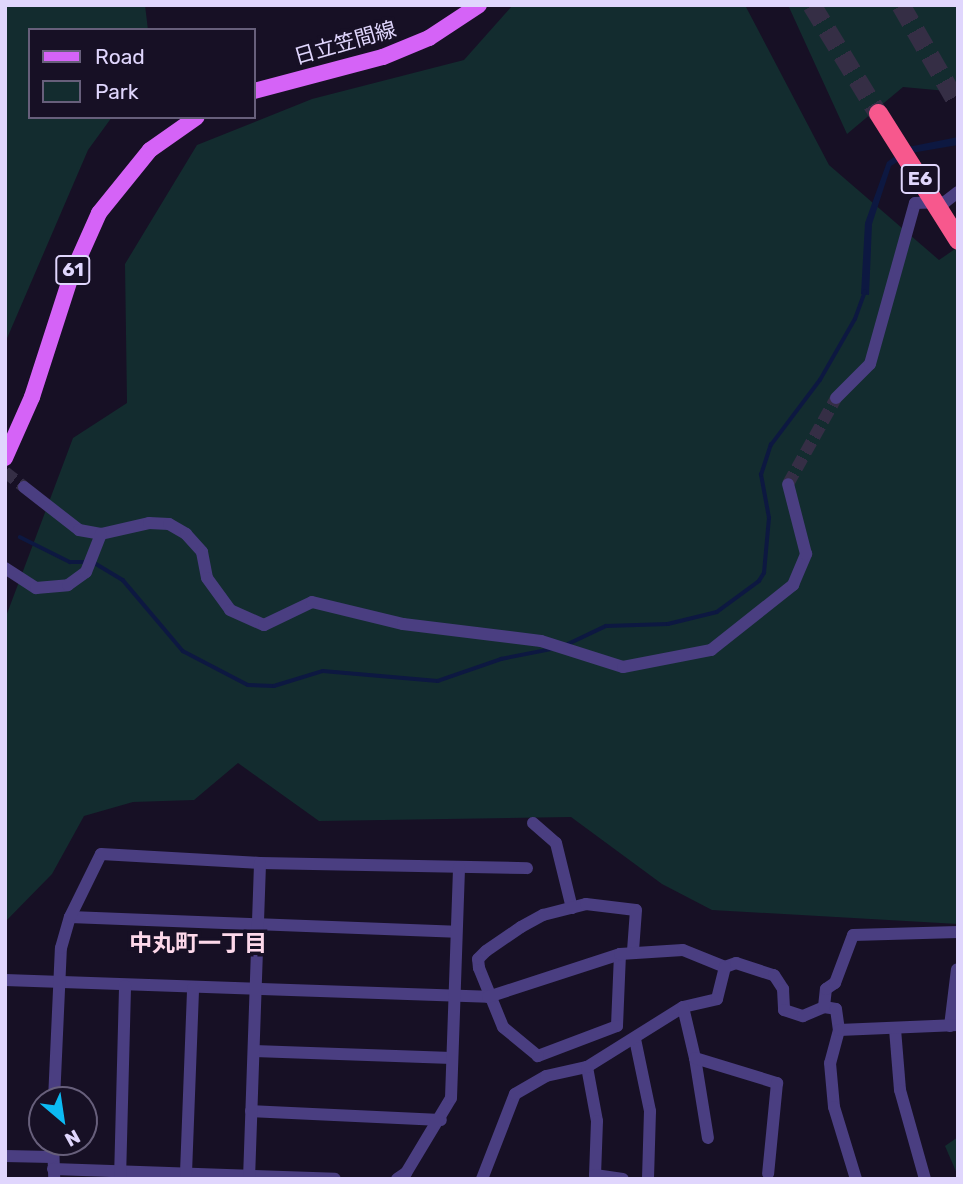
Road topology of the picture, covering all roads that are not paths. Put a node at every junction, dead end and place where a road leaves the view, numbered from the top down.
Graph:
1 (479, 5) edge
2 (256, 90) edge
3 (194, 119) edge
4 (883, 119) tunnel mouth
5 (958, 192) edge
6 (955, 235) edge
7 (835, 398) tunnel mouth
8 (5, 458) edge
9 (788, 484) tunnel mouth
10 (24, 487) tunnel mouth
11 (101, 534) junction
12 (5, 568) edge
13 (533, 823) dead end
14 (260, 863) junction
15 (459, 867) junction
16 (527, 868) dead end
17 (572, 908) junction
18 (70, 917) junction
19 (258, 925) junction
20 (456, 932) junction
21 (958, 932) edge
22 (626, 953) junction
23 (725, 967) junction
24 (957, 969) edge
25 (5, 980) edge
26 (58, 981) junction
27 (125, 986) junction
28 (193, 988) junction
29 (256, 989) junction
30 (454, 997) junction
31 (488, 997) junction
32 (683, 1007) junction
33 (824, 1007) junction
34 (954, 1025) edge
35 (895, 1029) junction
36 (839, 1030) junction
37 (635, 1039) junction
38 (254, 1051) junction
39 (452, 1058) junction
40 (695, 1058) junction
41 (587, 1067) junction
42 (54, 1086) edge
43 (251, 1111) junction
44 (440, 1120) junction
45 (708, 1138) dead end
46 (5, 1156) edge
47 (53, 1168) edge
48 (186, 1173) junction
49 (768, 1174) dead end
50 (120, 1175) edge
51 (249, 1177) edge
52 (594, 1177) edge
53 (335, 1179) edge
54 (397, 1179) edge
55 (482, 1179) edge
56 (623, 1179) edge
57 (648, 1179) edge
58 (856, 1179) edge
59 (925, 1179) edge

1 - 2 main road, 日立笠間線
3 - 8 main road, 61
4 - 6 highway, E6
5 - 7 street
9 - 11 street
10 - 11 street
11 - 12 street
13 - 17 street
14 - 15 street
14 - 18 street
14 - 19 street
15 - 16 street
15 - 20 street
17 - 22 street
17 - 31 street
18 - 19 street
18 - 26 street
19 - 20 street
19 - 29 street
20 - 30 street
21 - 33 street
22 - 23 street
22 - 31 street
22 - 31 street
23 - 32 street
23 - 33 street
24 - 34 street
25 - 26 street
26 - 27 street
26 - 42 street
27 - 28 street
27 - 50 street
28 - 29 street
28 - 48 street
29 - 30 street
29 - 38 street
30 - 31 street
30 - 39 street
32 - 37 street
32 - 40 street
33 - 36 street
34 - 35 street
35 - 36 street
35 - 59 street
36 - 58 street
37 - 41 street
37 - 57 street
38 - 39 street
38 - 43 street
39 - 44 street
40 - 45 street
40 - 49 street
41 - 52 street
41 - 55 street
43 - 44 street
43 - 51 street
44 - 54 street
46 - 47 street
47 - 50 street
48 - 50 street
48 - 51 street
51 - 53 street
52 - 56 street

